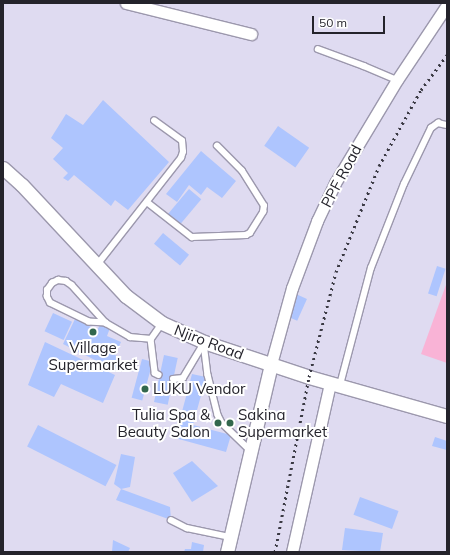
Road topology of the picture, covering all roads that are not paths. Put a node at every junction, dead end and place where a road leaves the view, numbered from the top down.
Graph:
1 (126, 3) edge
2 (447, 5) edge
3 (251, 34) dead end
4 (318, 49) dead end
5 (397, 80) junction
6 (154, 121) dead end
7 (447, 125) edge
8 (217, 146) dead end
9 (3, 168) edge
10 (147, 202) junction
11 (97, 265) junction
12 (106, 323) junction
13 (162, 323) junction
14 (151, 339) junction
15 (204, 342) junction
16 (271, 364) junction
17 (159, 375) dead end
18 (173, 379) dead end
19 (335, 385) junction
20 (447, 416) edge
21 (250, 450) junction
22 (171, 520) dead end
23 (230, 537) junction
24 (227, 552) edge
25 (292, 552) edge

1 - 3 street
2 - 5 street, PPF Road
4 - 5 lane
5 - 16 street, PPF Road
6 - 10 lane
7 - 19 lane
8 - 10 lane
9 - 11 street, Njiro Road
10 - 11 lane
11 - 13 street, Njiro Road
12 - 12 lane
12 - 14 lane
13 - 14 lane
13 - 15 street, Njiro Road
14 - 17 lane
15 - 16 street, Njiro Road
15 - 18 lane
15 - 21 lane
16 - 19 street, Njiro Road
16 - 21 street
19 - 20 street, Njiro Road
19 - 25 street
21 - 23 street
22 - 23 lane
23 - 24 street

